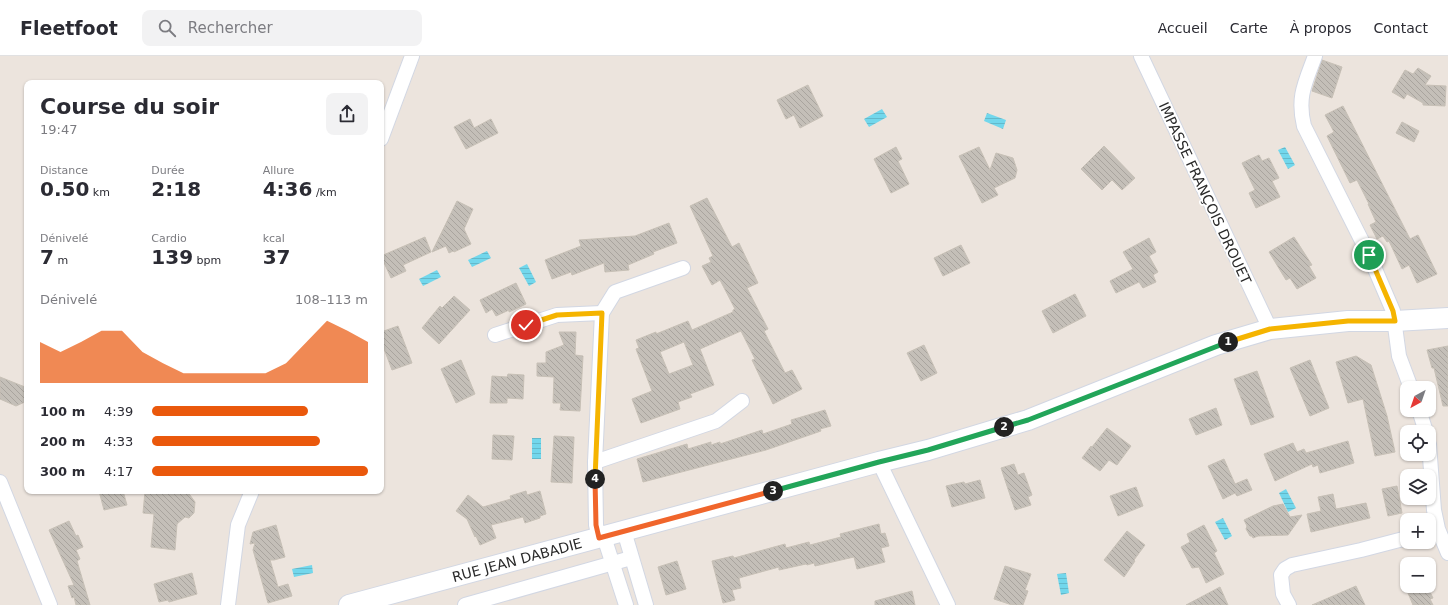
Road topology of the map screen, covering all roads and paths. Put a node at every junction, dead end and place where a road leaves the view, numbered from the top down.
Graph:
1 (412, 56) edge
2 (1141, 56) edge
3 (1315, 56) edge
4 (384, 130) edge
5 (683, 268) dead end
6 (602, 313) junction
7 (1448, 318) edge
8 (1395, 321) junction
9 (1270, 329) junction
10 (496, 335) dead end
11 (1408, 381) edge
12 (742, 401) dead end
13 (1430, 461) edge
14 (595, 462) junction
15 (879, 462) junction
16 (0, 482) edge
17 (251, 494) edge
18 (1434, 513) edge
19 (624, 532) junction
20 (1436, 535) edge
21 (601, 538) junction
22 (1400, 540) edge
23 (1448, 553) edge
24 (631, 558) junction
25 (613, 564) junction
26 (50, 605) edge
27 (228, 605) edge
28 (348, 605) edge
29 (465, 605) edge
30 (626, 605) edge
31 (646, 605) edge
32 (948, 605) edge
33 (1289, 605) edge

1 - 4 street
2 - 9 street, IMPASSE FRANÇOIS DROUET
3 - 8 street
5 - 6 street
6 - 10 street
6 - 14 street
7 - 8 street, RUE JEAN DABADIE
8 - 9 street, RUE JEAN DABADIE
8 - 11 street
9 - 15 street, RUE JEAN DABADIE
12 - 14 street
13 - 18 street
14 - 21 street
15 - 19 street, RUE JEAN DABADIE
15 - 32 street
16 - 26 street
17 - 27 street
19 - 21 street, RUE JEAN DABADIE
19 - 24 street
20 - 23 street
21 - 25 street
21 - 28 street, RUE JEAN DABADIE
22 - 33 street
24 - 25 street
24 - 31 street
25 - 29 street
25 - 30 street

